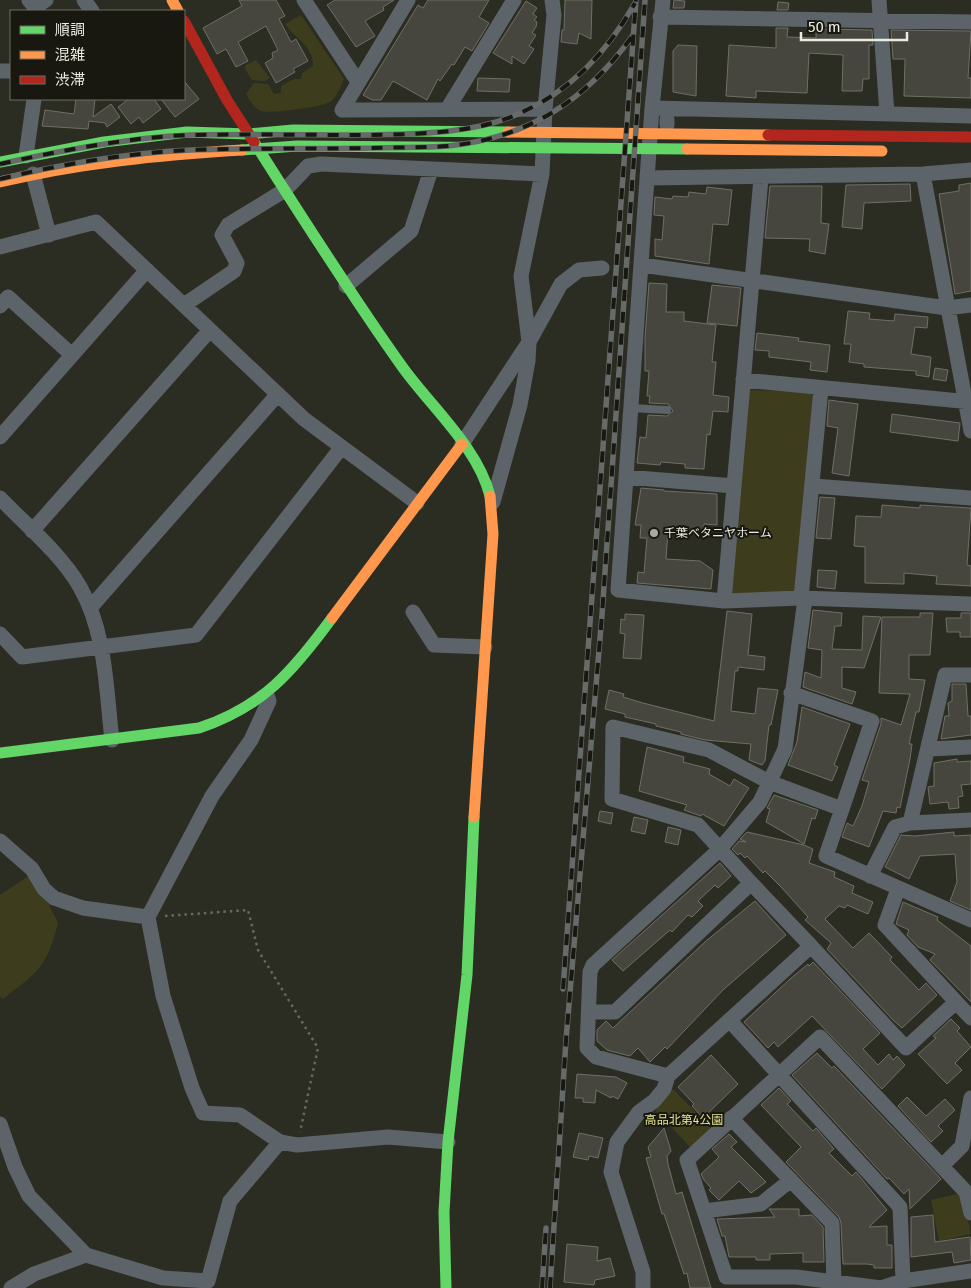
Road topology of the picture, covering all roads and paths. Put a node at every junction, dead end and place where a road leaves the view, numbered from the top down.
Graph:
1 (30, 0) edge
2 (46, 0) edge
3 (304, 0) edge
4 (408, 0) edge
5 (514, 0) edge
6 (552, 0) edge
7 (663, 0) edge
8 (879, 0) edge
9 (660, 17) junction
10 (880, 20) junction
11 (971, 22) edge
12 (185, 23) edge
13 (358, 82) junction
14 (34, 100) edge
15 (448, 108) junction
16 (652, 108) junction
17 (545, 109) junction
18 (887, 114) junction
19 (971, 116) edge
20 (249, 134) junction
21 (970, 137) edge
22 (258, 148) junction
23 (891, 151) dead end
24 (26, 156) junction
25 (0, 162) edge
26 (431, 170) junction
27 (971, 170) edge
28 (33, 174) junction
29 (542, 174) junction
30 (924, 174) junction
31 (648, 178) junction
32 (761, 178) junction
33 (0, 182) edge
34 (285, 190) junction
35 (48, 235) junction
36 (0, 248) edge
37 (642, 265) junction
38 (602, 268) dead end
39 (147, 270) junction
40 (752, 282) junction
41 (346, 286) junction
42 (184, 305) junction
43 (971, 305) edge
44 (0, 306) edge
45 (947, 308) junction
46 (210, 330) junction
47 (529, 342) junction
48 (72, 355) junction
49 (743, 380) junction
50 (821, 389) junction
51 (278, 394) junction
52 (968, 402) edge
53 (631, 408) junction
54 (667, 410) dead end
55 (971, 431) edge
56 (0, 437) edge
57 (462, 444) junction
58 (341, 448) junction
59 (626, 477) junction
60 (734, 486) junction
61 (812, 486) junction
62 (0, 498) edge
63 (971, 498) edge
64 (417, 503) junction
65 (492, 506) junction
66 (32, 531) junction
67 (803, 598) junction
68 (724, 601) junction
69 (971, 604) edge
70 (90, 608) junction
71 (412, 612) dead end
72 (0, 634) edge
73 (485, 647) junction
74 (101, 648) junction
75 (971, 675) edge
76 (791, 693) junction
77 (267, 695) junction
78 (112, 740) junction
79 (971, 747) edge
80 (929, 748) junction
81 (0, 753) edge
82 (769, 782) junction
83 (842, 809) junction
84 (971, 820) edge
85 (910, 824) junction
86 (0, 841) edge
87 (719, 850) junction
88 (870, 876) junction
89 (751, 883) junction
90 (898, 889) junction
91 (148, 917) junction
92 (971, 920) edge
93 (811, 946) junction
94 (956, 1002) junction
95 (590, 1012) junction
96 (971, 1018) edge
97 (730, 1021) junction
98 (777, 1074) junction
99 (668, 1076) junction
100 (971, 1098) edge
101 (731, 1118) junction
102 (0, 1124) edge
103 (280, 1142) junction
104 (448, 1142) junction
105 (297, 1145) junction
106 (942, 1166) junction
107 (791, 1180) junction
108 (704, 1211) junction
109 (971, 1213) edge
110 (86, 1254) junction
111 (971, 1271) edge
112 (903, 1281) junction
113 (834, 1282) junction
114 (210, 1284) edge
115 (11, 1288) edge
116 (446, 1288) edge
117 (643, 1288) edge

1 - 2 street
3 - 13 street
4 - 13 street
5 - 15 street
6 - 17 street
7 - 9 street
8 - 10 street
9 - 10 street
9 - 16 street
10 - 11 street
10 - 18 street
12 - 20 street
13 - 15 street
14 - 24 street
15 - 17 street
16 - 18 street
16 - 31 street
17 - 29 street
18 - 19 street
20 - 21 street
20 - 22 street
20 - 24 street
22 - 23 street
22 - 28 street
22 - 34 street
24 - 25 street
26 - 29 street
26 - 34 street
26 - 41 street
27 - 30 street
28 - 33 street
28 - 35 street
29 - 47 street
30 - 32 street
30 - 45 street
31 - 32 street
31 - 37 street
32 - 40 street
34 - 41 street
34 - 42 street
35 - 36 street
35 - 39 street
37 - 40 street
37 - 53 street
38 - 47 street
39 - 42 street
39 - 48 street
40 - 45 street
40 - 49 street
41 - 57 street
42 - 46 street
43 - 45 street
44 - 48 street
45 - 52 street
46 - 51 street
46 - 66 street
47 - 57 street
47 - 65 street
48 - 56 street
49 - 50 street
49 - 60 street
50 - 52 street
50 - 61 street
51 - 58 street
51 - 70 street
52 - 55 street
53 - 54 lane
53 - 59 street
57 - 64 street
57 - 65 street
58 - 64 street
58 - 74 street
59 - 60 street
59 - 68 street
60 - 68 street
61 - 63 street
61 - 67 street
62 - 66 street
64 - 77 street
65 - 73 street
66 - 70 street
67 - 68 street
67 - 69 street
67 - 76 street
70 - 74 street
71 - 73 street
72 - 74 street
73 - 104 street
74 - 78 street
75 - 80 street
76 - 82 street
76 - 83 street
77 - 78 street
77 - 91 street
78 - 81 street
79 - 80 street
80 - 85 street
82 - 83 street
82 - 87 street
82 - 87 street
83 - 88 street
84 - 85 street
85 - 88 street
86 - 91 street
87 - 89 street
87 - 95 street
88 - 90 street
89 - 93 street
89 - 95 street
90 - 92 street
90 - 94 street
91 - 103 street
91 - 105 path
93 - 94 street
93 - 97 street
94 - 96 street
95 - 99 street
97 - 98 street
97 - 99 street
98 - 101 street
98 - 106 street
98 - 112 street
99 - 117 street
100 - 106 street
101 - 107 street
101 - 108 street
102 - 110 street
103 - 105 street
103 - 114 street
104 - 105 street
104 - 116 street
106 - 109 street
107 - 108 street
107 - 113 street
108 - 113 street
110 - 114 street
110 - 115 street
111 - 112 street
112 - 113 street

